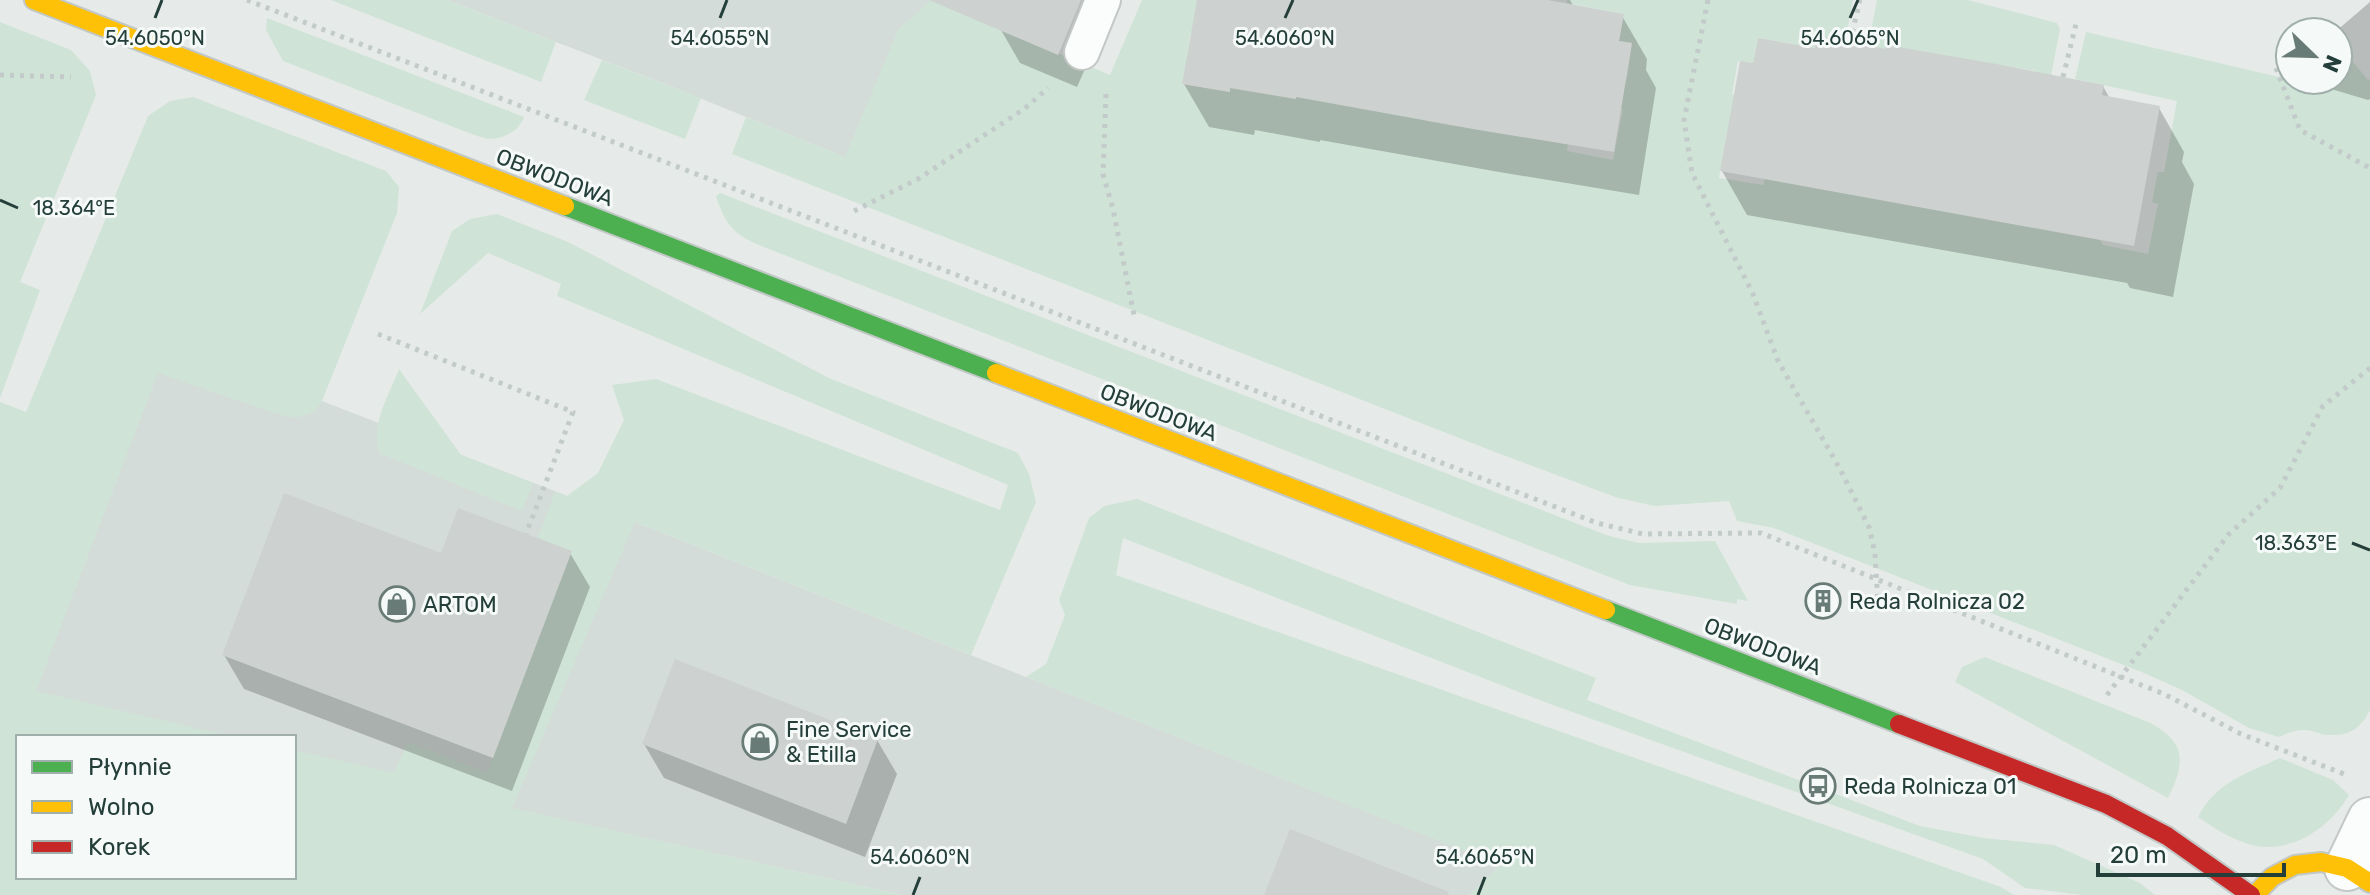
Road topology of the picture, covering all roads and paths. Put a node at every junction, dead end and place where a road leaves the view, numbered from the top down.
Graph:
1 (34, 0) edge
2 (247, 0) edge
3 (1103, 0) edge
4 (1708, 0) edge
5 (1860, 0) edge
6 (2077, 20) dead end
7 (1850, 42) dead end
8 (1082, 52) joint
9 (0, 75) edge
10 (74, 77) dead end
11 (2063, 77) dead end
12 (1106, 81) dead end
13 (2287, 96) edge
14 (2370, 168) edge
15 (854, 211) dead end
16 (1135, 320) dead end
17 (378, 334) dead end
18 (2370, 368) edge
19 (526, 534) dead end
20 (1876, 579) junction
21 (1878, 605) dead end
22 (2121, 676) junction
23 (2107, 695) dead end
24 (2346, 775) dead end
25 (2370, 820) edge
26 (2358, 876) edge
27 (2253, 895) edge

1 - 27 main road, OBWODOWA
2 - 20 path
3 - 8 lane
4 - 20 path
5 - 7 path
6 - 11 path
8 - 15 path
9 - 10 path
12 - 16 path
13 - 14 path
17 - 19 path
18 - 22 path
20 - 21 path
20 - 22 path
22 - 23 path
22 - 24 path
25 - 26 street
26 - 27 main road

